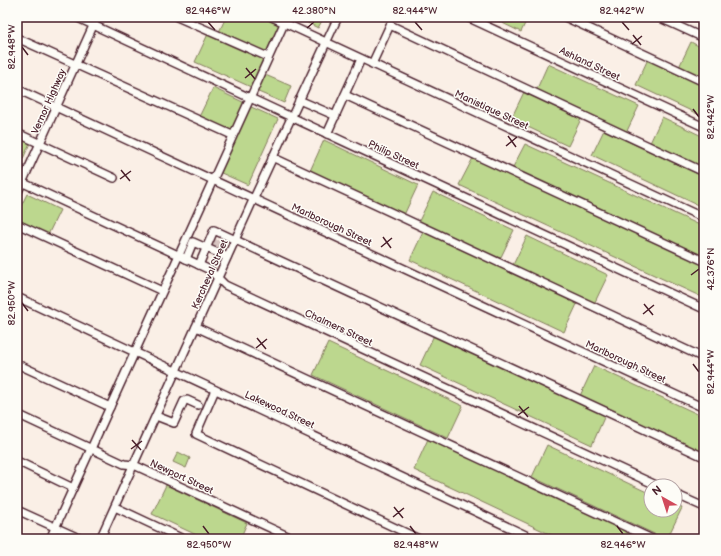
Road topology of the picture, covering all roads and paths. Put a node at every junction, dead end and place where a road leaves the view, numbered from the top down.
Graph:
1 (76, 17) edge
2 (97, 17) edge
3 (177, 17) edge
4 (272, 17) edge
5 (338, 17) edge
6 (467, 17) edge
7 (565, 17) edge
8 (658, 17) edge
9 (286, 20) edge
10 (93, 25) junction
11 (17, 38) edge
12 (704, 38) edge
13 (326, 42) junction
14 (268, 57) junction
15 (361, 59) junction
16 (372, 64) junction
17 (75, 65) junction
18 (704, 82) edge
19 (17, 88) edge
20 (345, 95) junction
21 (249, 98) junction
22 (299, 100) junction
23 (56, 107) junction
24 (336, 116) junction
25 (291, 117) junction
26 (704, 127) edge
27 (17, 133) edge
28 (328, 134) junction
29 (232, 136) junction
30 (40, 144) junction
31 (272, 157) junction
32 (704, 172) edge
33 (114, 178) dead end
34 (213, 179) junction
35 (20, 181) edge
36 (17, 194) edge
37 (254, 198) junction
38 (704, 218) edge
39 (17, 224) edge
40 (235, 240) junction
41 (206, 248) junction
42 (179, 255) junction
43 (227, 257) junction
44 (186, 259) junction
45 (704, 261) edge
46 (199, 265) junction
47 (218, 278) junction
48 (162, 291) junction
49 (17, 297) edge
50 (704, 309) edge
51 (196, 327) junction
52 (135, 352) junction
53 (704, 358) edge
54 (17, 364) edge
55 (176, 372) junction
56 (215, 390) junction
57 (198, 405) dead end
58 (110, 407) junction
59 (704, 408) edge
60 (17, 414) edge
61 (156, 416) junction
62 (91, 449) junction
63 (704, 457) edge
64 (17, 462) edge
65 (134, 465) junction
66 (643, 479) edge
67 (73, 488) junction
68 (683, 498) edge
69 (115, 507) junction
70 (704, 507) edge
71 (17, 510) edge
72 (55, 527) junction
73 (50, 539) edge
74 (80, 539) edge
75 (100, 539) edge
76 (183, 539) edge
77 (294, 539) edge
78 (419, 539) edge
79 (534, 539) edge
80 (652, 539) edge

1 - 10 street, Philip Street
2 - 10 street, Vernor Highway
3 - 14 street
4 - 9 street, Manistique Street
5 - 13 street, Kercheval Street
6 - 26 street, Ashland Street
7 - 18 street
8 - 12 street
9 - 13 street, Manistique Street
9 - 14 street
10 - 17 street, Vernor Highway
10 - 21 street, Philip Street
11 - 17 street
13 - 15 street, Manistique Street
13 - 22 street, Kercheval Street
14 - 21 street
15 - 16 street, Manistique Street
15 - 20 street
16 - 32 street
16 - 38 street, Manistique Street
17 - 23 street, Vernor Highway
17 - 29 street
19 - 23 street, Marlborough Street
20 - 24 street
20 - 45 street
21 - 25 street, Philip Street
21 - 29 street
22 - 24 street
22 - 25 street, Kercheval Street
23 - 30 street, Vernor Highway
23 - 34 street, Marlborough Street
24 - 28 street
25 - 28 street, Philip Street
25 - 31 street, Kercheval Street
27 - 30 street
28 - 50 street, Philip Street
29 - 34 street
30 - 33 street
30 - 35 street, Vernor Highway
31 - 37 street, Kercheval Street
31 - 53 street
34 - 37 street, Marlborough Street
34 - 42 street
35 - 36 street, Vernor Highway
35 - 42 street, Chalmers Street
37 - 40 street, Kercheval Street
37 - 59 street, Marlborough Street
39 - 48 street
40 - 41 street
40 - 43 street, Kercheval Street
40 - 63 street
41 - 43 street
41 - 44 street
41 - 46 street
42 - 44 street, Chalmers Street
42 - 48 street
43 - 47 street, Kercheval Street
44 - 46 street, Chalmers Street
46 - 47 street, Chalmers Street
47 - 51 street, Kercheval Street
47 - 66 street, Chalmers Street
48 - 52 street
49 - 52 street, Lakewood Street
51 - 55 street, Kercheval Street
51 - 80 street
52 - 55 street, Lakewood Street
52 - 58 street
54 - 58 street
55 - 56 street, Lakewood Street
55 - 61 street, Kercheval Street
56 - 78 street
56 - 79 street, Lakewood Street
57 - 61 street
58 - 62 street
60 - 62 street, Newport Street
61 - 65 street, Kercheval Street
62 - 65 street, Newport Street
62 - 67 street
64 - 67 street
65 - 69 street, Kercheval Street
65 - 77 street, Newport Street
67 - 72 street
68 - 70 street
69 - 75 street, Kercheval Street
69 - 76 street
71 - 72 street
72 - 73 street
72 - 74 street

